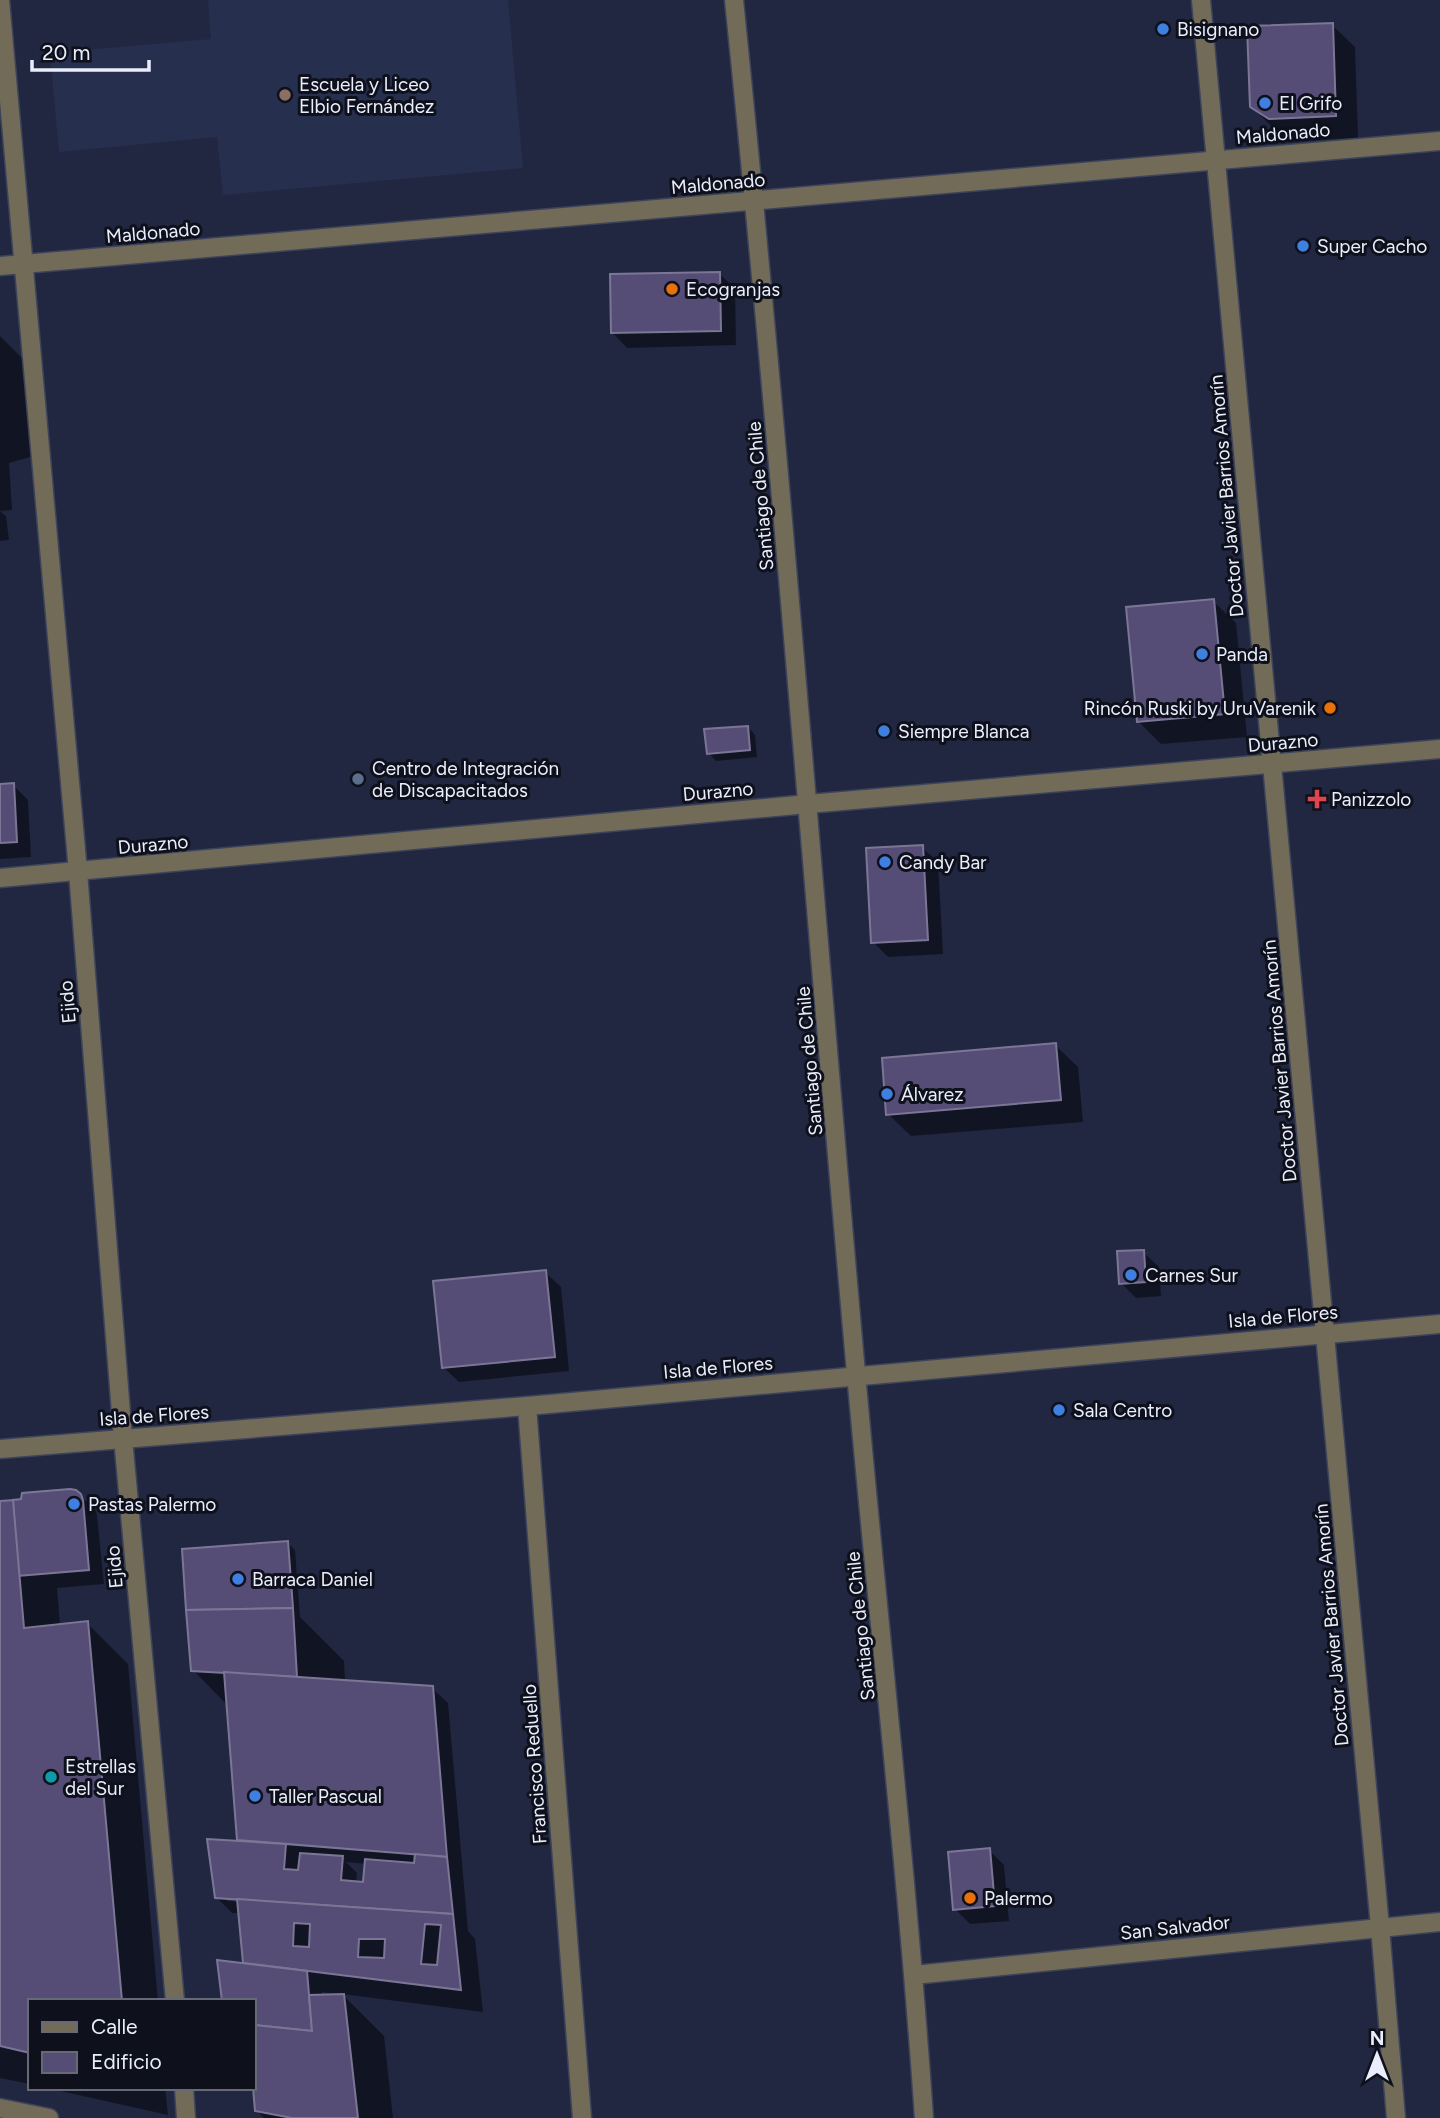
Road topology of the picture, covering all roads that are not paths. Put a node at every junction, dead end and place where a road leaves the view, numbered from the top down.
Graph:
1 (0, 0) edge
2 (734, 0) edge
3 (1201, 0) edge
4 (1440, 141) edge
5 (1216, 160) junction
6 (755, 201) junction
7 (24, 264) junction
8 (0, 266) edge
9 (1440, 749) edge
10 (1272, 764) junction
11 (808, 804) junction
12 (78, 872) junction
13 (0, 878) edge
14 (1440, 1324) edge
15 (1325, 1333) junction
16 (856, 1375) junction
17 (527, 1406) junction
18 (123, 1438) junction
19 (0, 1449) edge
20 (1440, 1922) edge
21 (1380, 1927) junction
22 (915, 1975) junction
23 (176, 1999) edge
24 (184, 2090) edge
25 (0, 2108) edge
26 (49, 2118) edge
27 (186, 2118) edge
28 (582, 2118) edge
29 (924, 2118) edge
30 (1396, 2118) edge

1 - 7 street, Ejido
2 - 6 street, Santiago de Chile
3 - 5 street, Doctor Javier Barrios Amorín
4 - 5 street, Maldonado
5 - 6 street, Maldonado
5 - 10 street, Doctor Javier Barrios Amorín
6 - 7 street, Maldonado
6 - 11 street, Santiago de Chile
7 - 8 street, Maldonado
7 - 12 street, Ejido
9 - 10 street, Durazno
10 - 11 street, Durazno
10 - 15 street, Doctor Javier Barrios Amorín
11 - 12 street, Durazno
11 - 16 street, Santiago de Chile
12 - 13 street, Durazno
12 - 18 street, Ejido
14 - 15 street, Isla de Flores
15 - 16 street, Isla de Flores
15 - 21 street, Doctor Javier Barrios Amorín
16 - 17 street, Isla de Flores
16 - 22 street, Santiago de Chile
17 - 18 street, Isla de Flores
17 - 28 street, Francisco Reduello
18 - 19 street, Isla de Flores
18 - 23 street, Ejido
20 - 21 street, San Salvador
21 - 22 street, San Salvador
21 - 30 street, Doctor Javier Barrios Amorín
22 - 29 street, Santiago de Chile
24 - 27 street
25 - 26 street

